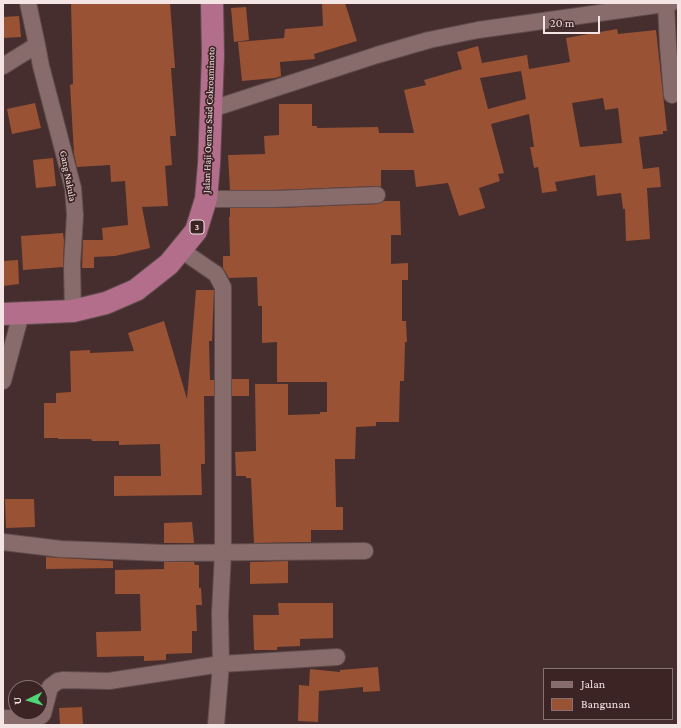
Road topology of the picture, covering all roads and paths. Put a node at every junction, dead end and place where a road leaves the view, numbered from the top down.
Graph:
1 (28, 3) edge
2 (212, 3) edge
3 (668, 3) edge
4 (38, 45) junction
5 (3, 66) edge
6 (672, 95) dead end
7 (212, 109) junction
8 (377, 195) dead end
9 (206, 200) junction
10 (181, 250) junction
11 (72, 311) junction
12 (12, 314) edge
13 (3, 381) edge
14 (3, 542) edge
15 (365, 551) dead end
16 (223, 552) junction
17 (337, 657) dead end
18 (221, 664) junction
19 (3, 718) edge
20 (216, 725) edge

1 - 4 street, Gang Nakula
2 - 7 highway, Jalan Haji Oemar Said Cokroaminoto / 3
3 - 6 street
3 - 7 street
4 - 5 street
4 - 11 street, Gang Nakula
7 - 9 highway, Jalan Haji Oemar Said Cokroaminoto / 3
8 - 9 street
9 - 10 highway, Jalan Haji Oemar Said Cokroaminoto / 3
10 - 11 highway, Jalan Haji Oemar Said Cokroaminoto / 3
10 - 16 street
11 - 12 highway, Jalan Haji Oemar Said Cokroaminoto / 3
12 - 13 street
14 - 16 street
15 - 16 street
16 - 18 street
17 - 18 street
18 - 19 street
18 - 20 street

